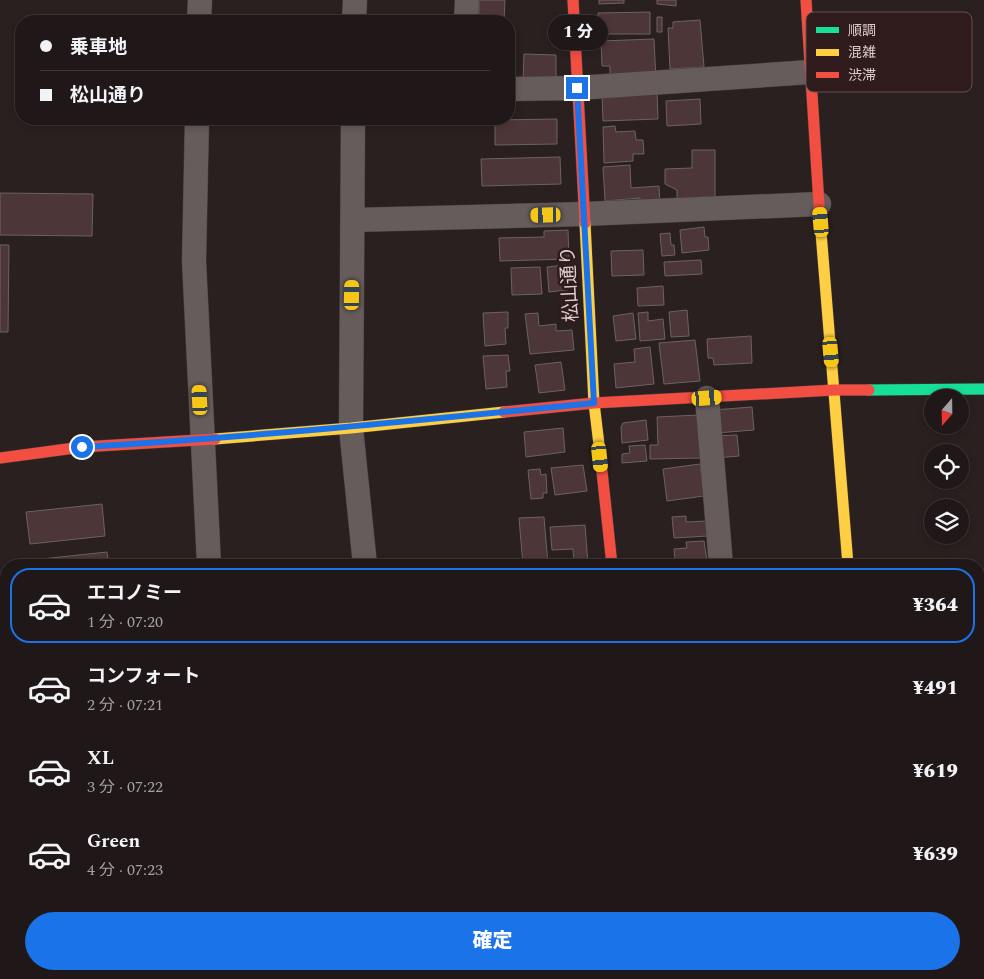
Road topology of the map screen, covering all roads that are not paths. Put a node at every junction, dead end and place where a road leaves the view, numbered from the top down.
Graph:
1 (200, 0) edge
2 (355, 0) edge
3 (467, 0) edge
4 (573, 0) edge
5 (199, 15) edge
6 (354, 15) edge
7 (466, 15) edge
8 (806, 72) edge
9 (577, 88) junction
10 (515, 89) edge
11 (811, 92) edge
12 (197, 125) edge
13 (353, 125) edge
14 (819, 204) junction
15 (584, 214) junction
16 (353, 220) junction
17 (834, 390) junction
18 (984, 390) edge
19 (707, 398) junction
20 (594, 403) junction
21 (351, 428) junction
22 (202, 440) junction
23 (0, 458) edge
24 (209, 559) edge
25 (365, 559) edge
26 (611, 559) edge
27 (720, 559) edge
28 (848, 559) edge

1 - 5 street
2 - 6 street
3 - 7 street
4 - 9 main road, 松山通り
8 - 9 street
9 - 10 street
9 - 15 main road, 松山通り
11 - 14 main road
12 - 22 street
13 - 16 street
14 - 15 street
14 - 17 main road
15 - 16 street
15 - 20 main road, 松山通り
16 - 21 street
17 - 18 main road
17 - 19 main road
17 - 28 main road
19 - 20 main road
19 - 27 street
20 - 21 main road
20 - 26 main road, 松山通り
21 - 22 main road
21 - 25 street
22 - 23 main road
22 - 24 street

